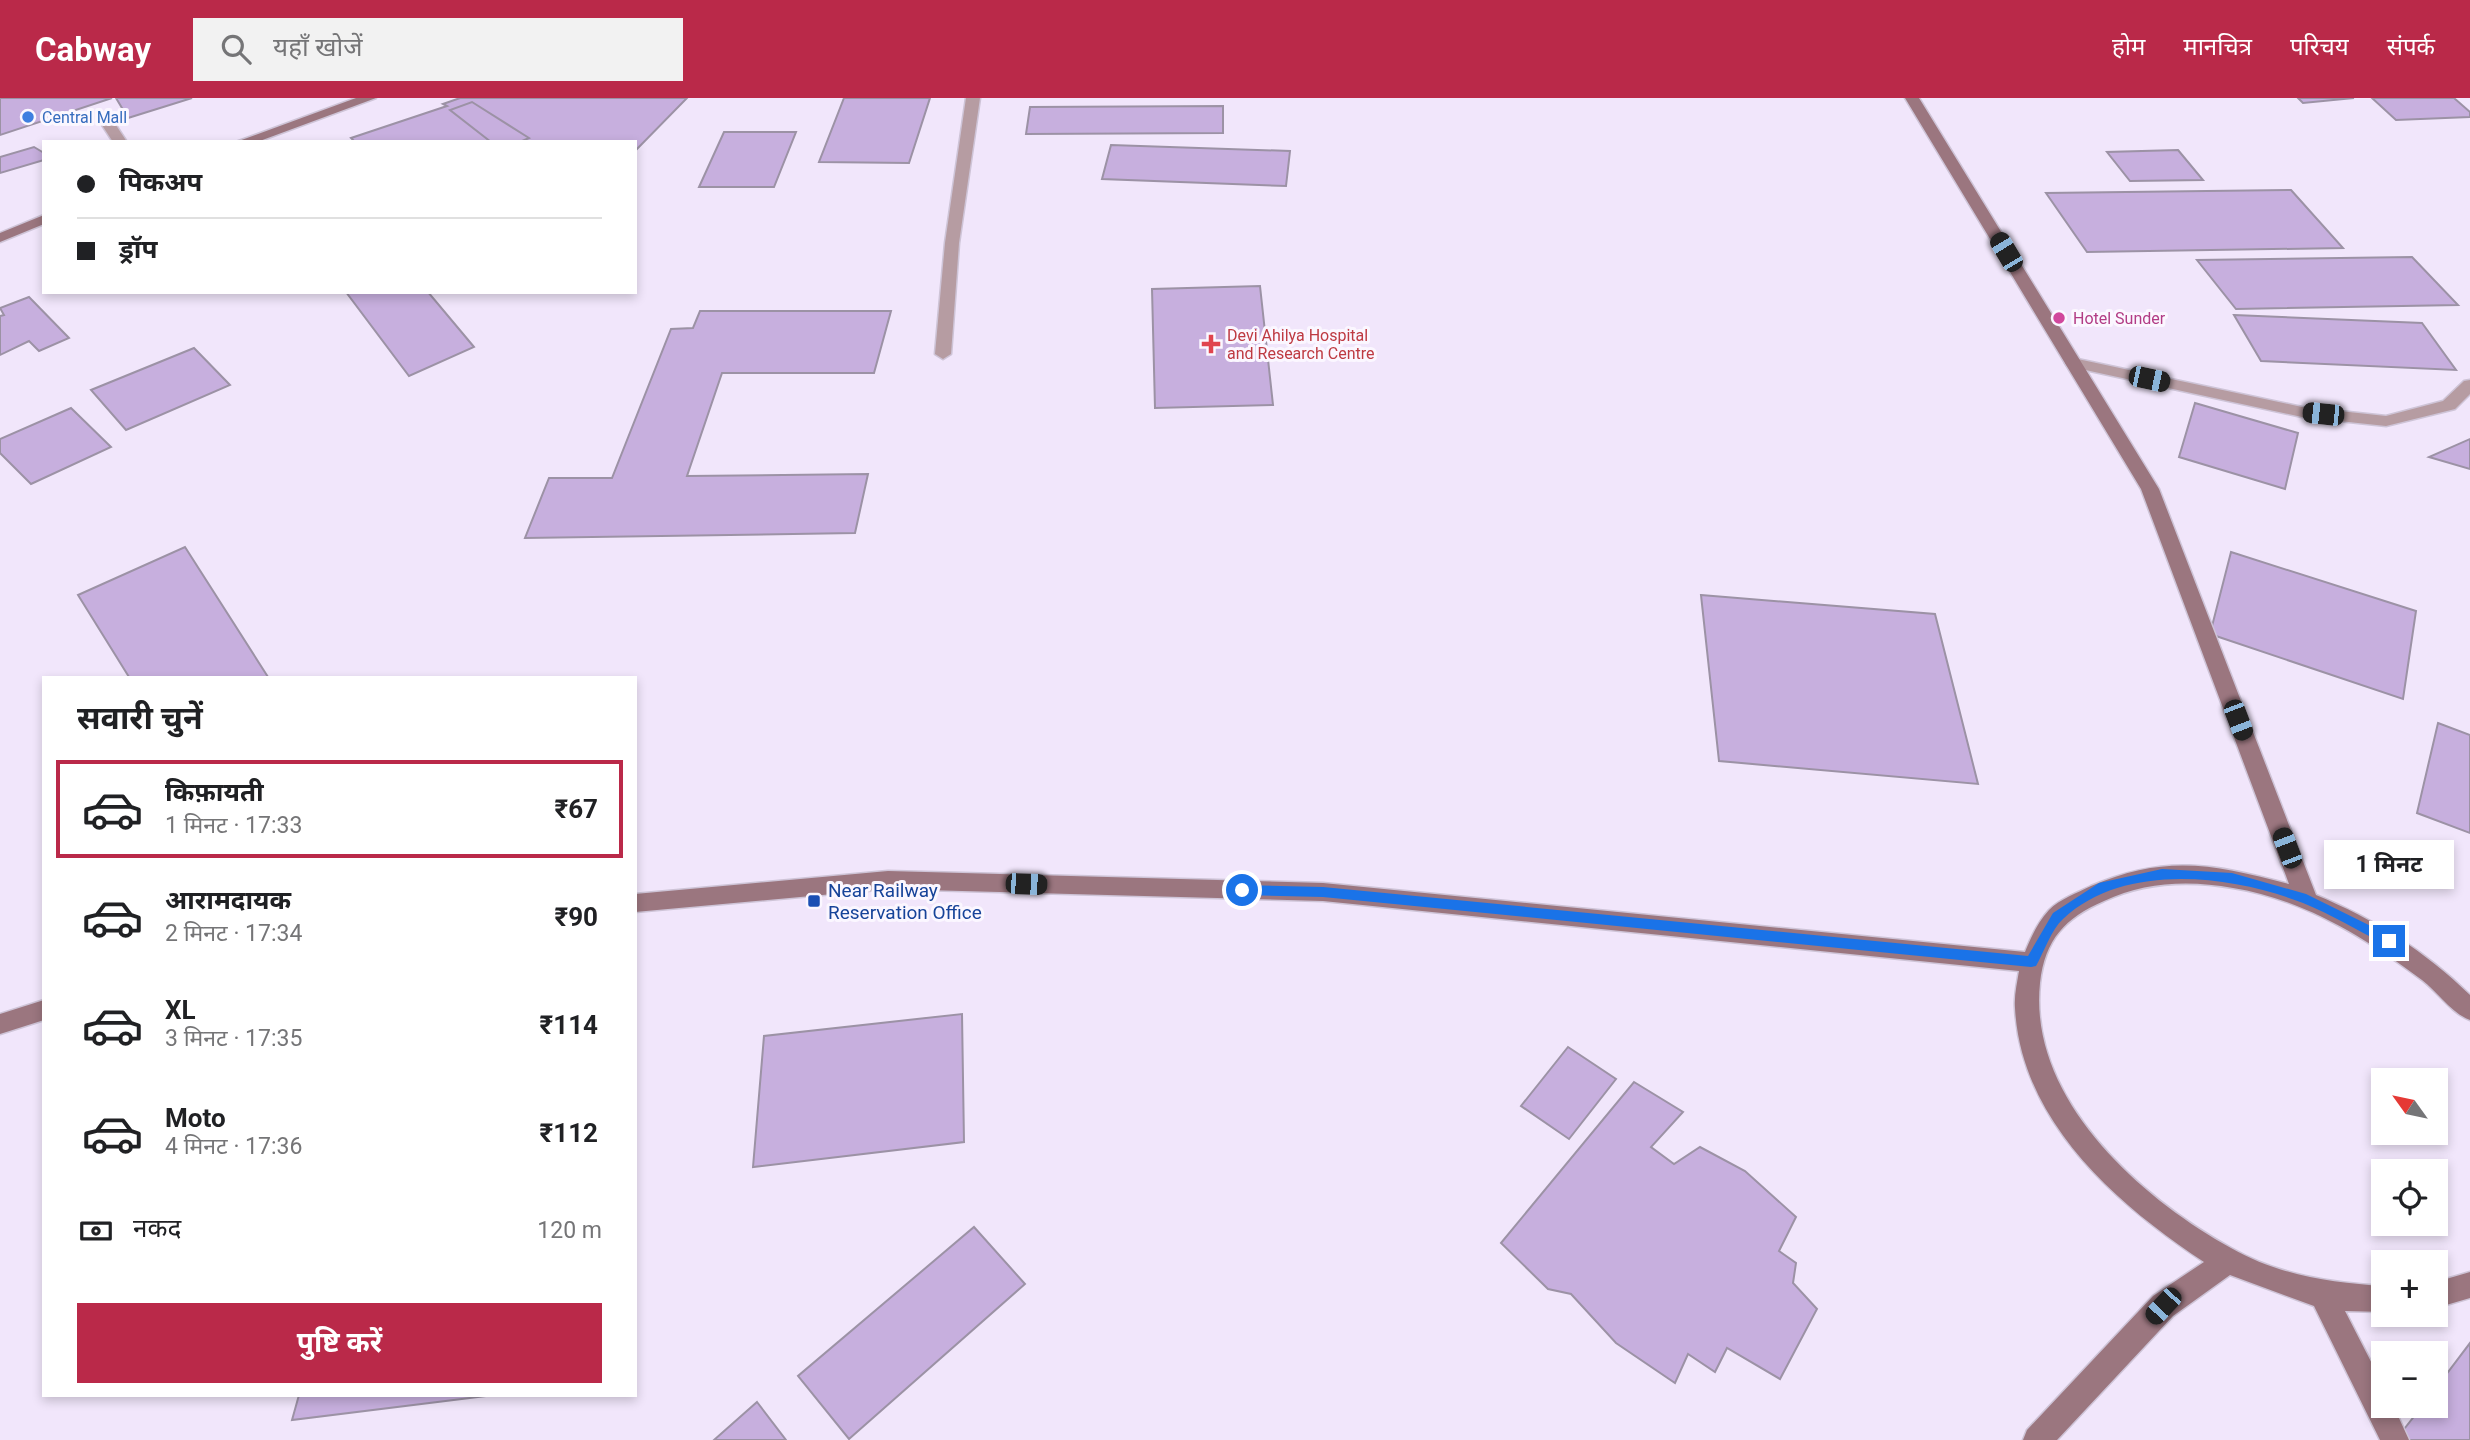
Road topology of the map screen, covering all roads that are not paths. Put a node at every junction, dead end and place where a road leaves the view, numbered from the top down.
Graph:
1 (369, 98) edge
2 (972, 98) edge
3 (1912, 98) edge
4 (105, 119) dead end
5 (119, 140) edge
6 (249, 140) edge
7 (42, 220) edge
8 (0, 238) edge
9 (943, 354) dead end
10 (2073, 363) junction
11 (2470, 386) edge
12 (2306, 899) junction
13 (637, 903) edge
14 (2031, 962) junction
15 (2470, 1010) edge
16 (42, 1011) edge
17 (0, 1024) edge
18 (2228, 1261) junction
19 (2470, 1285) edge
20 (2448, 1291) edge
21 (2323, 1294) junction
22 (2371, 1298) edge
23 (2037, 1440) edge
24 (2395, 1440) edge

1 - 6 street
2 - 9 street
3 - 10 street
4 - 5 street
7 - 8 street
10 - 11 street
10 - 12 street
12 - 14 street
12 - 15 street
13 - 14 street
14 - 18 street
16 - 17 street
18 - 21 street
18 - 23 street
19 - 20 street
21 - 22 street
21 - 24 street

